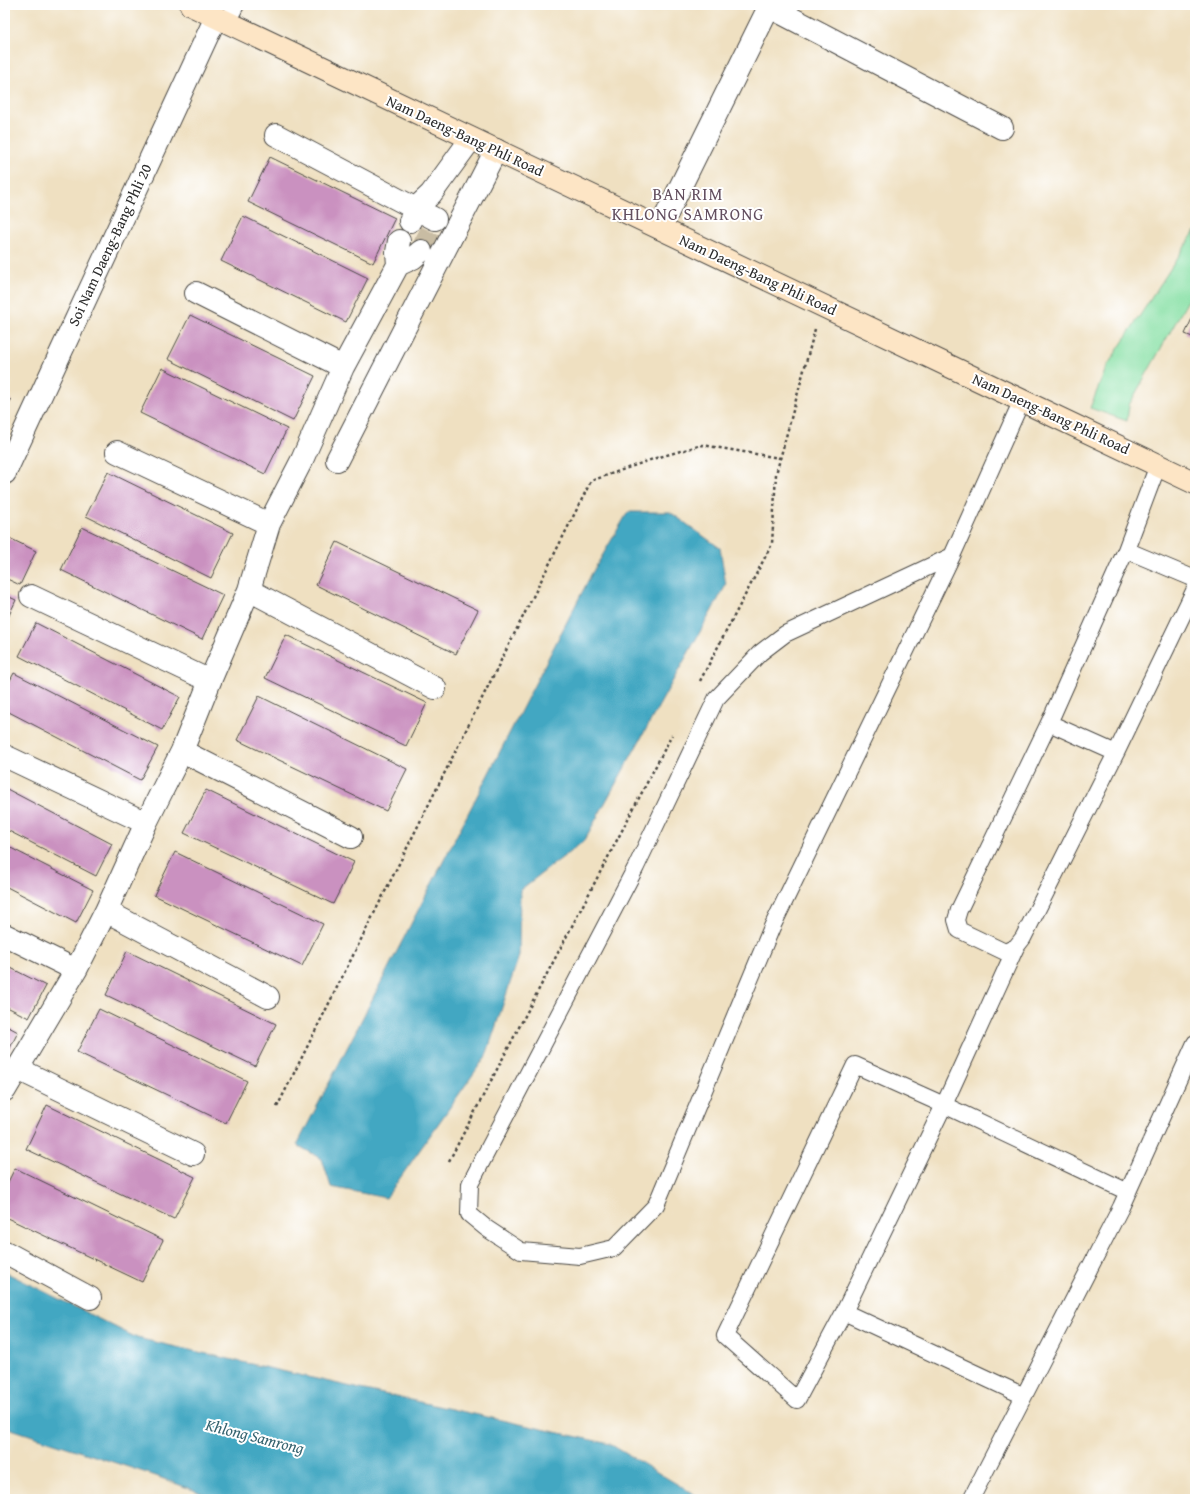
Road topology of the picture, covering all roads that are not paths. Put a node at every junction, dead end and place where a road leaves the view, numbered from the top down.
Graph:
1 (191, 5) edge
2 (768, 5) edge
3 (226, 14) edge
4 (1002, 128) dead end
5 (276, 134) dead end
6 (471, 139) junction
7 (496, 150) junction
8 (431, 194) junction
9 (412, 215) junction
10 (660, 228) junction
11 (399, 242) tunnel mouth
12 (421, 251) tunnel mouth
13 (398, 264) junction
14 (196, 293) dead end
15 (343, 367) junction
16 (1022, 400) junction
17 (117, 452) dead end
18 (337, 460) dead end
19 (1158, 465) junction
20 (5, 474) edge
21 (1195, 483) edge
22 (269, 524) junction
23 (1126, 550) junction
24 (952, 556) junction
25 (1195, 579) edge
26 (1195, 589) edge
27 (249, 590) junction
28 (31, 596) dead end
29 (210, 681) junction
30 (435, 688) dead end
31 (1049, 723) junction
32 (182, 751) junction
33 (1116, 753) junction
34 (5, 756) edge
35 (146, 823) junction
36 (351, 837) dead end
37 (106, 911) junction
38 (5, 935) edge
39 (1016, 947) junction
40 (76, 970) junction
41 (268, 997) dead end
42 (1195, 1043) edge
43 (18, 1069) junction
44 (5, 1090) edge
45 (944, 1105) junction
46 (193, 1154) dead end
47 (1128, 1192) junction
48 (5, 1252) edge
49 (90, 1298) dead end
50 (844, 1312) junction
51 (1024, 1396) junction
52 (971, 1499) edge

1 - 3 main road, Nam Daeng-Bang Phli Road
2 - 4 street
2 - 10 street
3 - 6 main road, Nam Daeng-Bang Phli Road
3 - 20 street, Soi Nam Daeng-Bang Phli 20
5 - 9 street
6 - 7 main road, Nam Daeng-Bang Phli Road
6 - 8 street
7 - 10 main road, Nam Daeng-Bang Phli Road
7 - 18 street
8 - 9 street
8 - 9 street
10 - 16 main road, Nam Daeng-Bang Phli Road
11 - 13 street
12 - 13 street
13 - 15 street
14 - 15 street
15 - 22 street
16 - 19 main road, Nam Daeng-Bang Phli Road
16 - 24 lane
17 - 22 street
19 - 21 main road, Nam Daeng-Bang Phli Road
19 - 23 lane
22 - 27 street
23 - 25 lane
23 - 31 lane
24 - 24 lane
26 - 33 lane
27 - 29 street
27 - 30 street
28 - 29 street
29 - 32 street
31 - 33 lane
31 - 39 lane
32 - 35 street
32 - 36 street
33 - 39 lane
34 - 35 street
35 - 37 street
37 - 40 street
37 - 41 street
38 - 40 street
39 - 45 lane
40 - 43 street
42 - 47 lane
43 - 44 street
43 - 46 street
45 - 47 lane
45 - 50 lane
45 - 50 lane
47 - 51 lane
48 - 49 street
50 - 51 lane
51 - 52 lane

